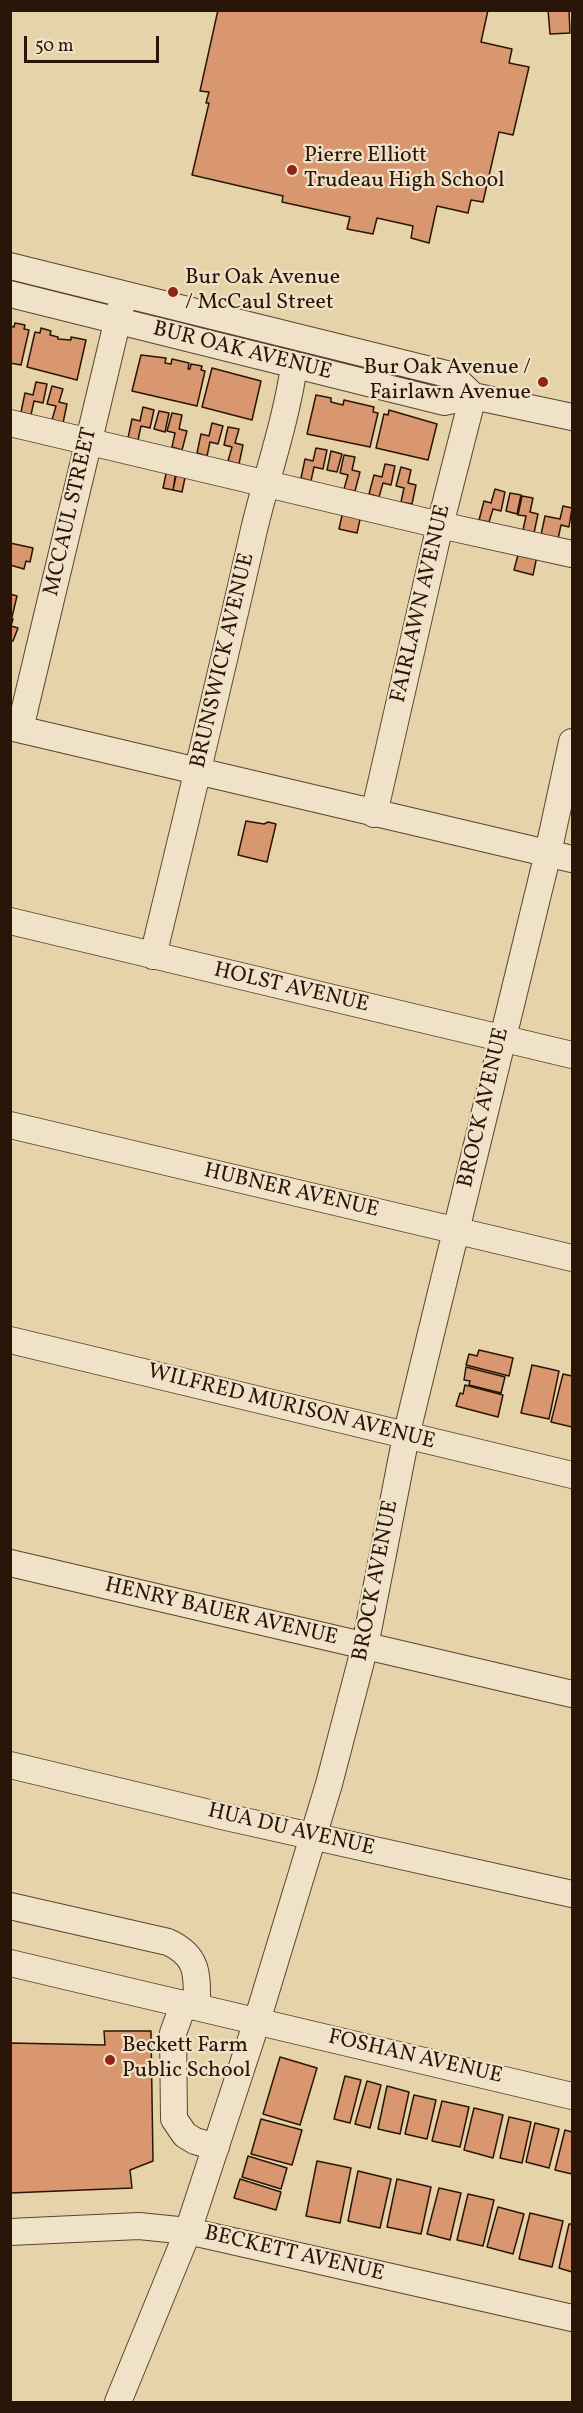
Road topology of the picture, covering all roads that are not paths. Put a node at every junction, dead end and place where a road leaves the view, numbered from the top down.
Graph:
1 (10, 266) edge
2 (10, 294) edge
3 (124, 294) junction
4 (116, 321) junction
5 (294, 366) junction
6 (474, 396) junction
7 (573, 417) edge
8 (10, 423) edge
9 (88, 442) junction
10 (265, 482) junction
11 (440, 525) junction
12 (573, 554) edge
13 (15, 728) edge
14 (573, 742) edge
15 (199, 771) junction
16 (374, 814) junction
17 (560, 856) edge
18 (10, 921) edge
19 (153, 956) junction
20 (501, 1039) junction
21 (573, 1055) edge
22 (10, 1125) edge
23 (456, 1232) junction
24 (573, 1258) edge
25 (10, 1340) edge
26 (406, 1436) junction
27 (573, 1475) edge
28 (10, 1563) edge
29 (365, 1646) junction
30 (573, 1694) edge
31 (10, 1765) edge
32 (314, 1836) junction
33 (573, 1894) edge
34 (10, 1906) edge
35 (10, 1963) edge
36 (190, 2004) junction
37 (257, 2021) junction
38 (573, 2096) edge
39 (216, 2147) junction
40 (188, 2231) junction
41 (10, 2232) edge
42 (573, 2318) edge
43 (118, 2403) edge

1 - 3 street, BUR OAK AVENUE
2 - 4 street, BUR OAK AVENUE
3 - 4 street, MCCAUL STREET
3 - 6 street, BUR OAK AVENUE
4 - 5 street, BUR OAK AVENUE
4 - 9 street, MCCAUL STREET
5 - 6 street, BUR OAK AVENUE
5 - 10 street, BRUNSWICK AVENUE
6 - 7 street, BUR OAK AVENUE
6 - 11 street, FAIRLAWN AVENUE
8 - 9 street
9 - 10 street
9 - 13 street, MCCAUL STREET
10 - 11 street
10 - 15 street, BRUNSWICK AVENUE
11 - 12 street
11 - 16 street, FAIRLAWN AVENUE
13 - 15 street
14 - 17 street, BROCK AVENUE
15 - 16 street
15 - 19 street, BRUNSWICK AVENUE
16 - 17 street
17 - 20 street, BROCK AVENUE
18 - 19 street, HOLST AVENUE
19 - 20 street, HOLST AVENUE
20 - 21 street, HOLST AVENUE
20 - 23 street, BROCK AVENUE
22 - 23 street, HUBNER AVENUE
23 - 24 street, HUBNER AVENUE
23 - 26 street, BROCK AVENUE
25 - 26 street, WILFRED MURISON AVENUE
26 - 27 street, WILFRED MURISON AVENUE
26 - 29 street, BROCK AVENUE
28 - 29 street, HENRY BAUER AVENUE
29 - 30 street, HENRY BAUER AVENUE
29 - 32 street, BROCK AVENUE
31 - 32 street, HUA DU AVENUE
32 - 33 street, HUA DU AVENUE
32 - 37 street, BROCK AVENUE
34 - 36 street
35 - 36 street, FOSHAN AVENUE
36 - 37 street, FOSHAN AVENUE
36 - 39 street
37 - 38 street, FOSHAN AVENUE
37 - 39 street, BROCK AVENUE
39 - 40 street, BROCK AVENUE
40 - 41 street, BECKETT AVENUE
40 - 42 street, BECKETT AVENUE
40 - 43 street, BROCK AVENUE

